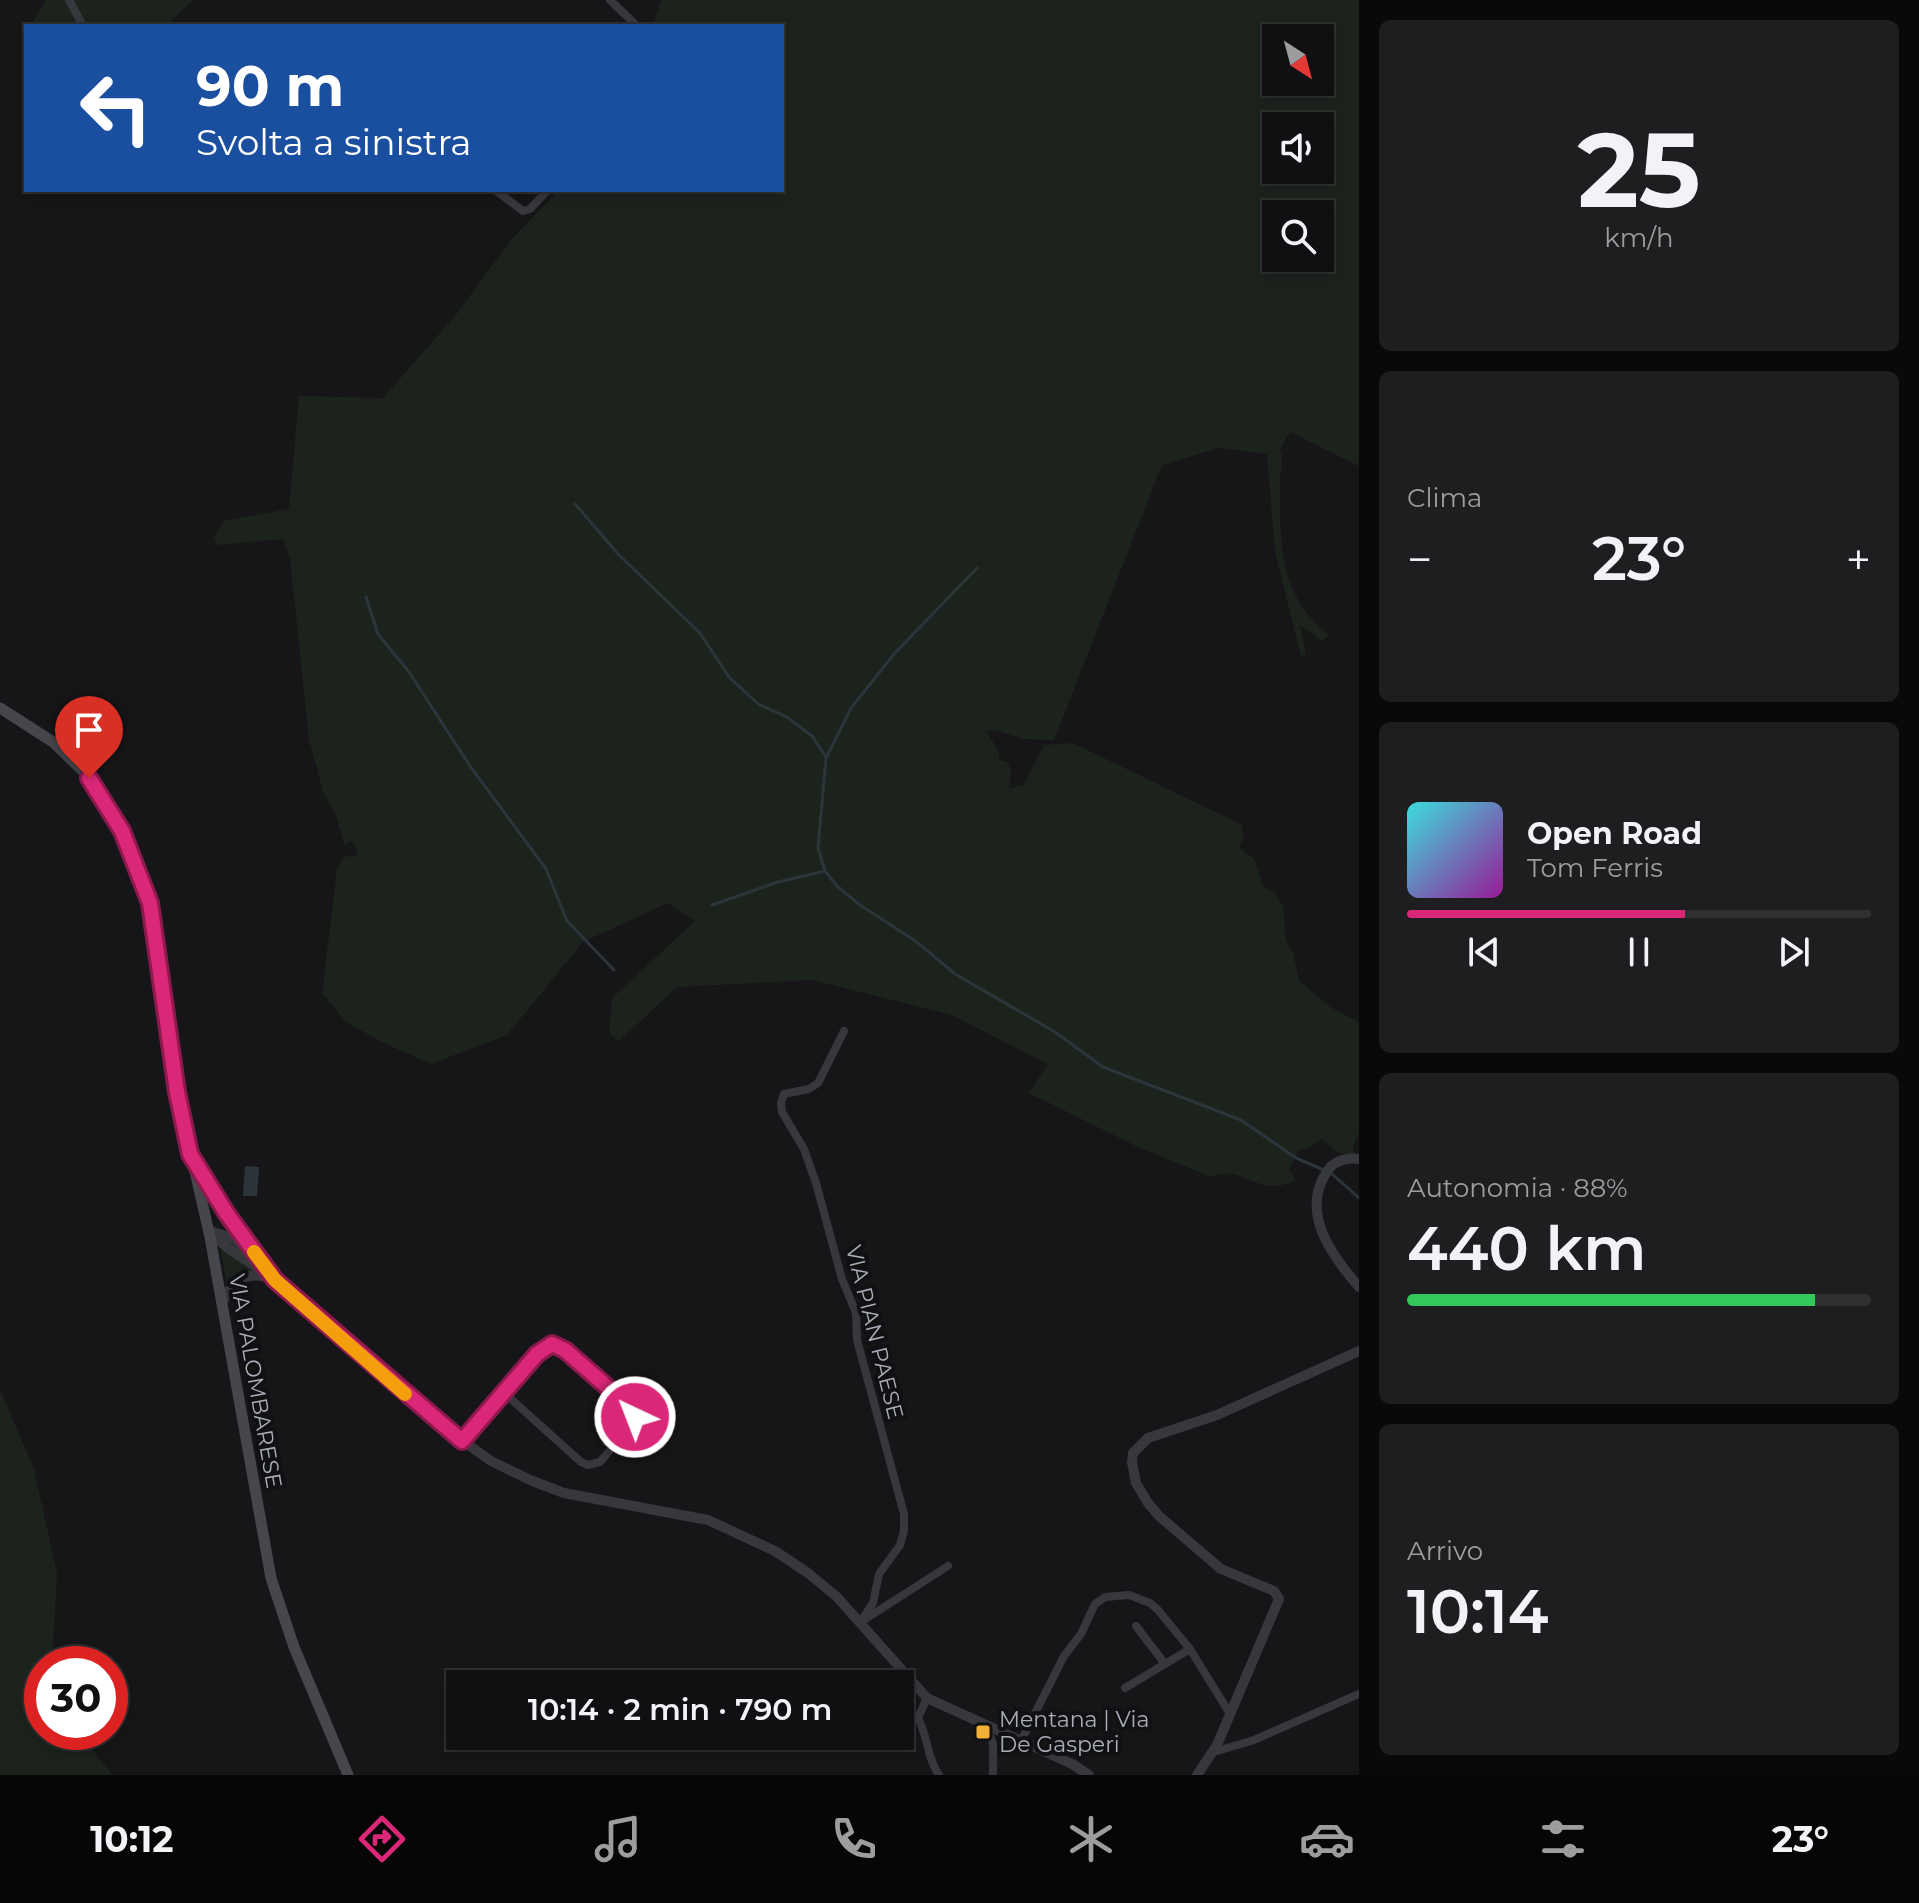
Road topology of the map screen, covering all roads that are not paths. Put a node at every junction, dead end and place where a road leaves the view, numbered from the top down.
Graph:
1 (69, 0) edge
2 (610, 0) edge
3 (82, 24) edge
4 (635, 24) edge
5 (498, 192) edge
6 (546, 192) edge
7 (0, 708) edge
8 (844, 1031) dead end
9 (190, 1154) junction
10 (1359, 1159) edge
11 (208, 1231) junction
12 (258, 1257) junction
13 (275, 1280) junction
14 (1359, 1287) edge
15 (222, 1303) junction
16 (1359, 1351) edge
17 (503, 1392) junction
18 (462, 1441) junction
19 (948, 1566) dead end
20 (860, 1623) junction
21 (1136, 1626) dead end
22 (1190, 1649) junction
23 (1165, 1664) junction
24 (1125, 1688) dead end
25 (1359, 1694) edge
26 (927, 1698) junction
27 (1230, 1714) junction
28 (918, 1718) junction
29 (914, 1719) edge
30 (986, 1725) junction
31 (1021, 1741) junction
32 (1214, 1752) junction
33 (348, 1775) edge
34 (939, 1775) edge
35 (993, 1775) edge
36 (1089, 1775) edge
37 (1197, 1775) edge

1 - 3 street
2 - 4 street
5 - 6 street
7 - 9 main road, VIA PALOMBARESE
8 - 20 street, VIA PIAN PAESE
9 - 11 main road, VIA PALOMBARESE
9 - 12 street
10 - 14 street
11 - 12 street
11 - 13 street
11 - 15 main road, VIA PALOMBARESE
12 - 13 street
13 - 15 street
13 - 18 street
15 - 33 main road, VIA PALOMBARESE
16 - 27 street
17 - 17 street
17 - 18 street
18 - 20 street
19 - 20 street
20 - 26 street
21 - 23 street
22 - 23 street
22 - 27 street
22 - 31 street
23 - 24 street
25 - 32 street
26 - 28 street
26 - 30 street
27 - 32 street
28 - 29 street
28 - 34 street
30 - 31 street
30 - 35 street
31 - 36 street
32 - 37 street

